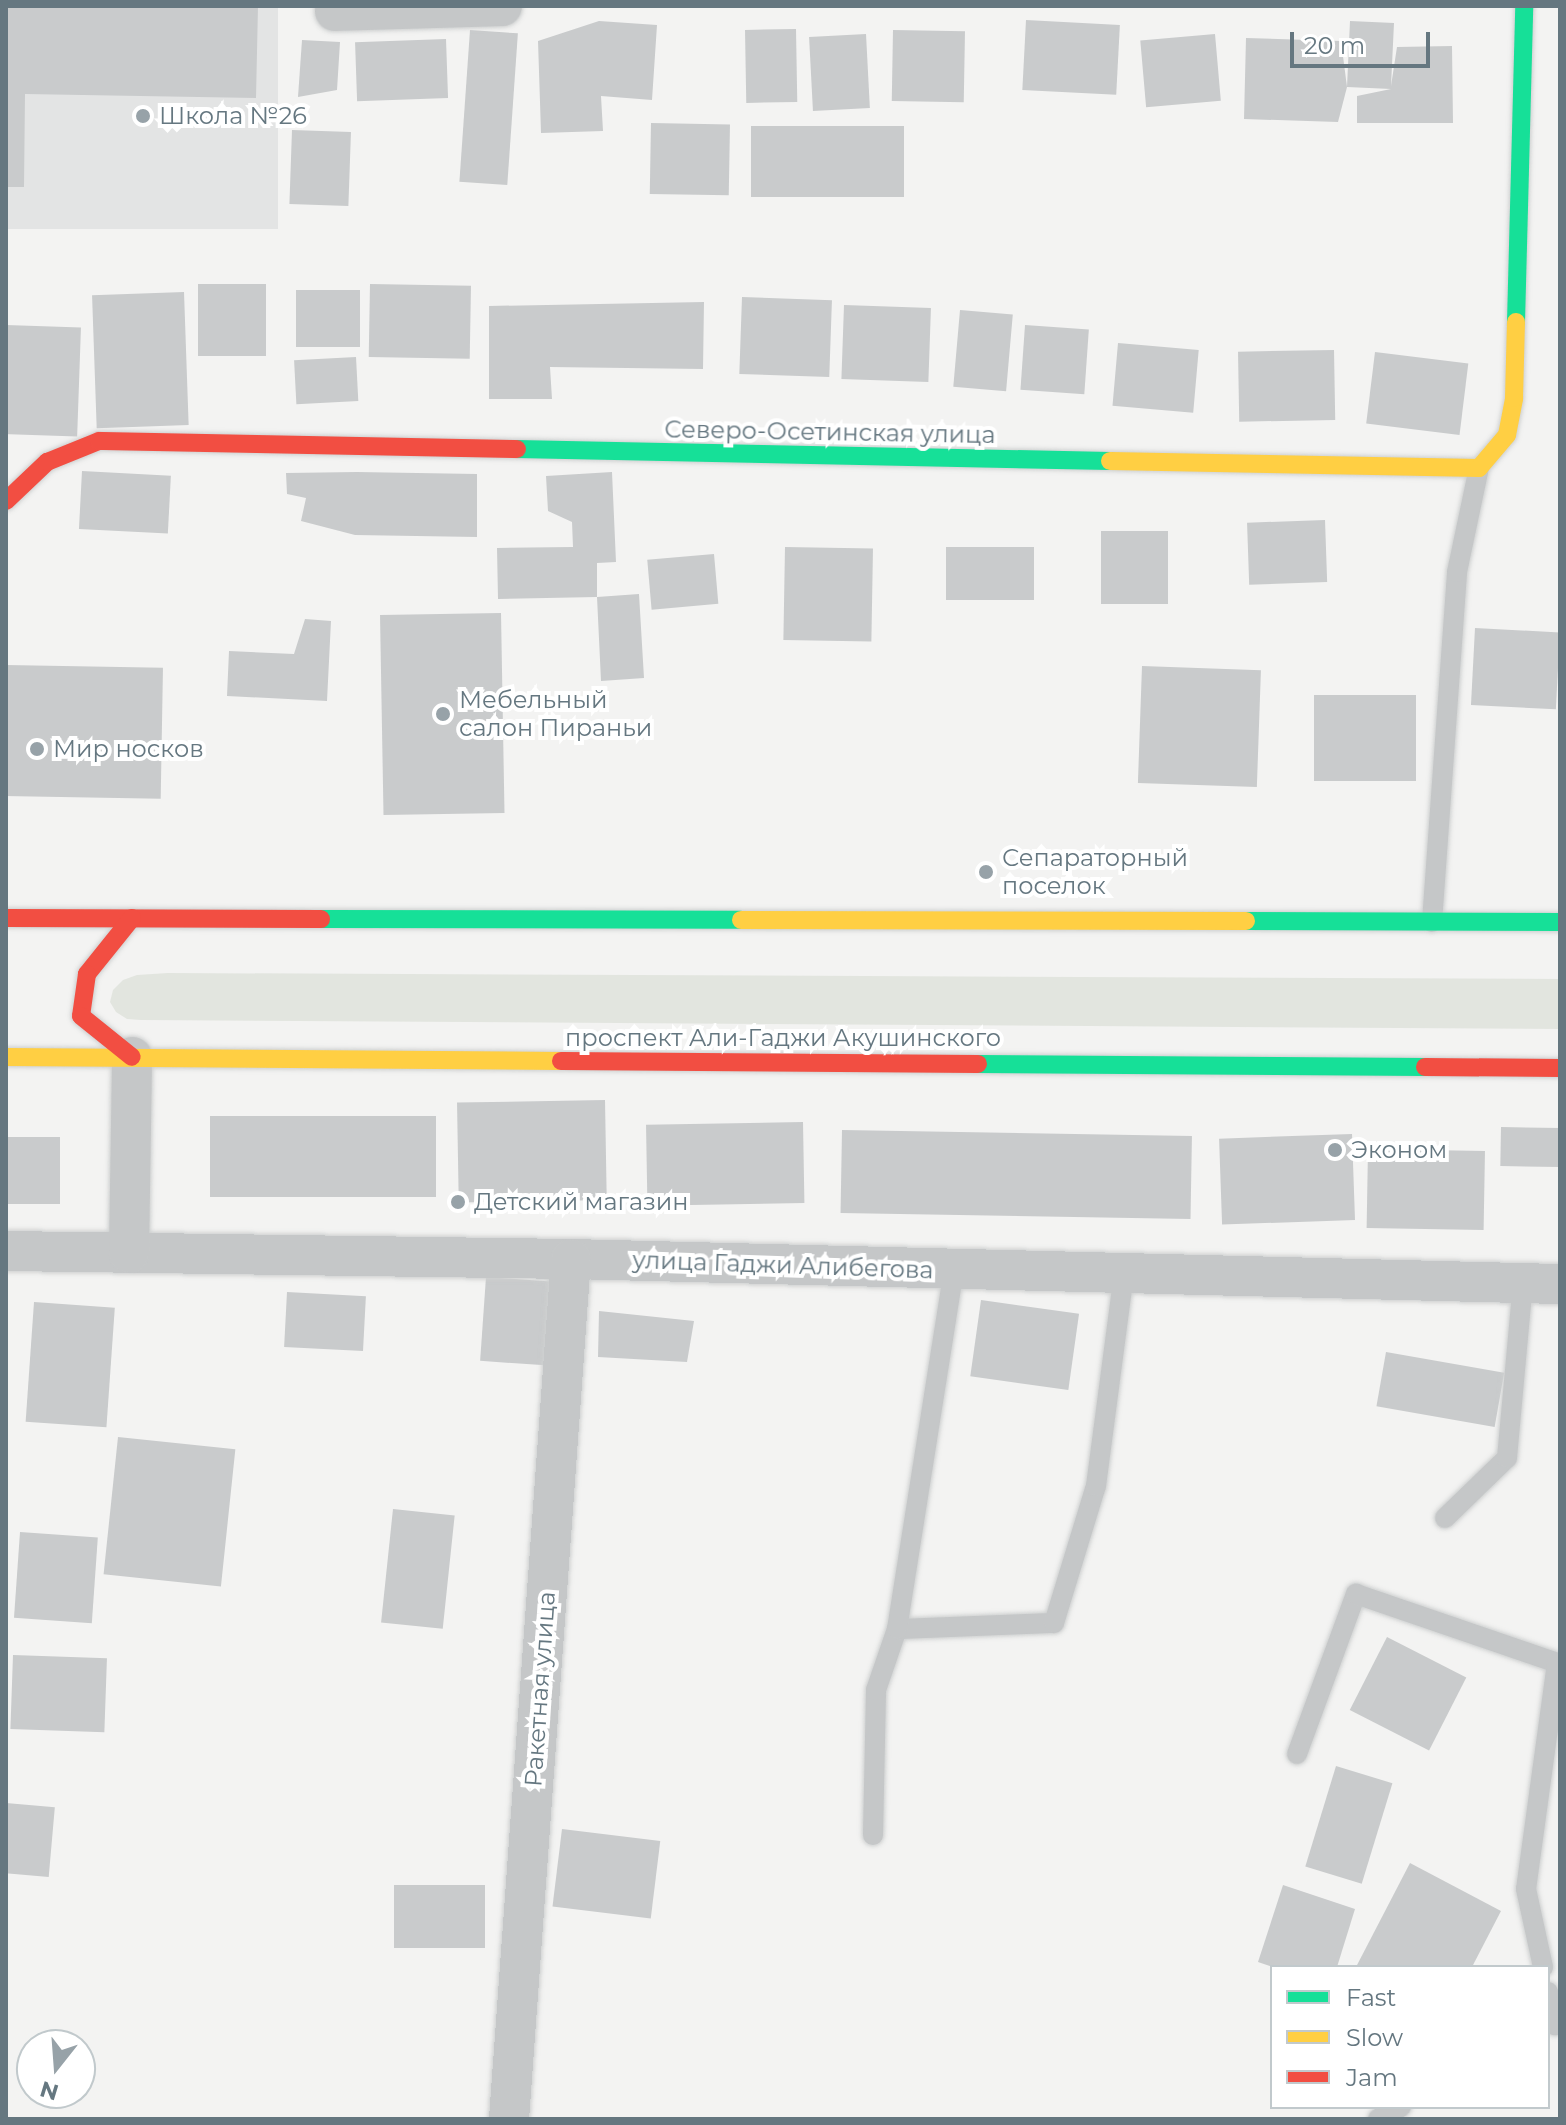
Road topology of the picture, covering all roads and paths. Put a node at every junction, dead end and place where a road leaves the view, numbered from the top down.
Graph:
1 (502, 6) edge
2 (1524, 6) edge
3 (335, 11) dead end
4 (1479, 468) junction
5 (6, 501) edge
6 (6, 918) edge
7 (132, 918) junction
8 (1432, 922) junction
9 (1560, 922) edge
10 (6, 1057) edge
11 (132, 1057) junction
12 (1560, 1068) edge
13 (6, 1251) edge
14 (129, 1253) junction
15 (571, 1259) junction
16 (954, 1269) junction
17 (1124, 1273) junction
18 (1542, 1284) edge
19 (1445, 1518) dead end
20 (897, 1629) junction
21 (1297, 1754) dead end
22 (873, 1835) dead end
23 (1543, 1965) edge
24 (1550, 2003) edge
25 (1554, 2026) edge
26 (1397, 2109) edge
27 (509, 2119) edge
28 (1378, 2119) edge

1 - 3 street
2 - 4 main road
4 - 5 main road, Северо-Осетинская улица
4 - 8 lane
6 - 7 main road
7 - 8 main road
7 - 11 main road
8 - 9 main road
10 - 11 main road, проспект Али-Гаджи Акушинского
11 - 12 main road, проспект Али-Гаджи Акушинского
11 - 14 street
13 - 14 street, улица Гаджи Алибегова
14 - 15 street, улица Гаджи Алибегова
15 - 16 street, улица Гаджи Алибегова
15 - 27 street, Ракетная улица
16 - 17 street, улица Гаджи Алибегова
16 - 20 lane
17 - 18 street, улица Гаджи Алибегова
17 - 20 lane
18 - 19 lane
20 - 22 lane
21 - 23 lane
24 - 25 lane
26 - 28 lane

